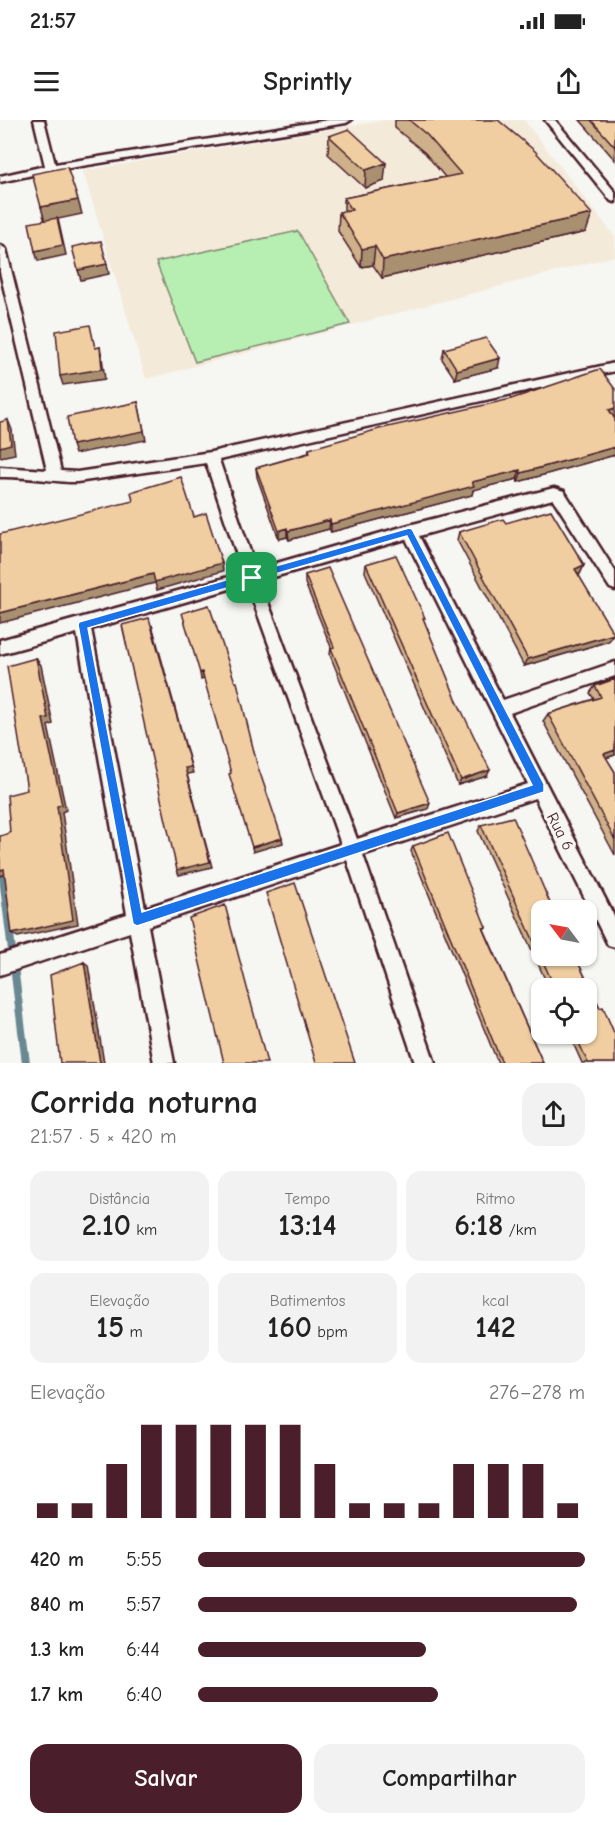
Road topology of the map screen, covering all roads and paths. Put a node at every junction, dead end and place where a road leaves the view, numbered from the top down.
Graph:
1 (39, 120) edge
2 (346, 120) edge
3 (550, 120) edge
4 (298, 124) edge
5 (51, 168) junction
6 (0, 179) edge
7 (615, 199) edge
8 (0, 249) edge
9 (615, 368) edge
10 (211, 457) junction
11 (0, 472) edge
12 (56, 478) junction
13 (409, 531) junction
14 (252, 578) junction
15 (615, 584) edge
16 (82, 625) junction
17 (0, 647) edge
18 (615, 669) edge
19 (499, 709) junction
20 (540, 788) junction
21 (352, 849) junction
22 (137, 920) junction
23 (615, 938) edge
24 (0, 964) edge
25 (164, 1063) edge
26 (425, 1063) edge

1 - 5 street
2 - 4 street
3 - 7 street
4 - 5 street
5 - 6 street
8 - 12 street
9 - 10 street
10 - 12 street
10 - 14 street
11 - 12 street
13 - 14 street
13 - 15 street
13 - 19 street, Rua 6
14 - 16 street
14 - 21 street
16 - 17 street
16 - 22 street
18 - 19 street
19 - 20 street, Rua 6
20 - 21 street
20 - 23 street, Rua 6
21 - 22 street
21 - 26 street
22 - 24 street
22 - 25 street

